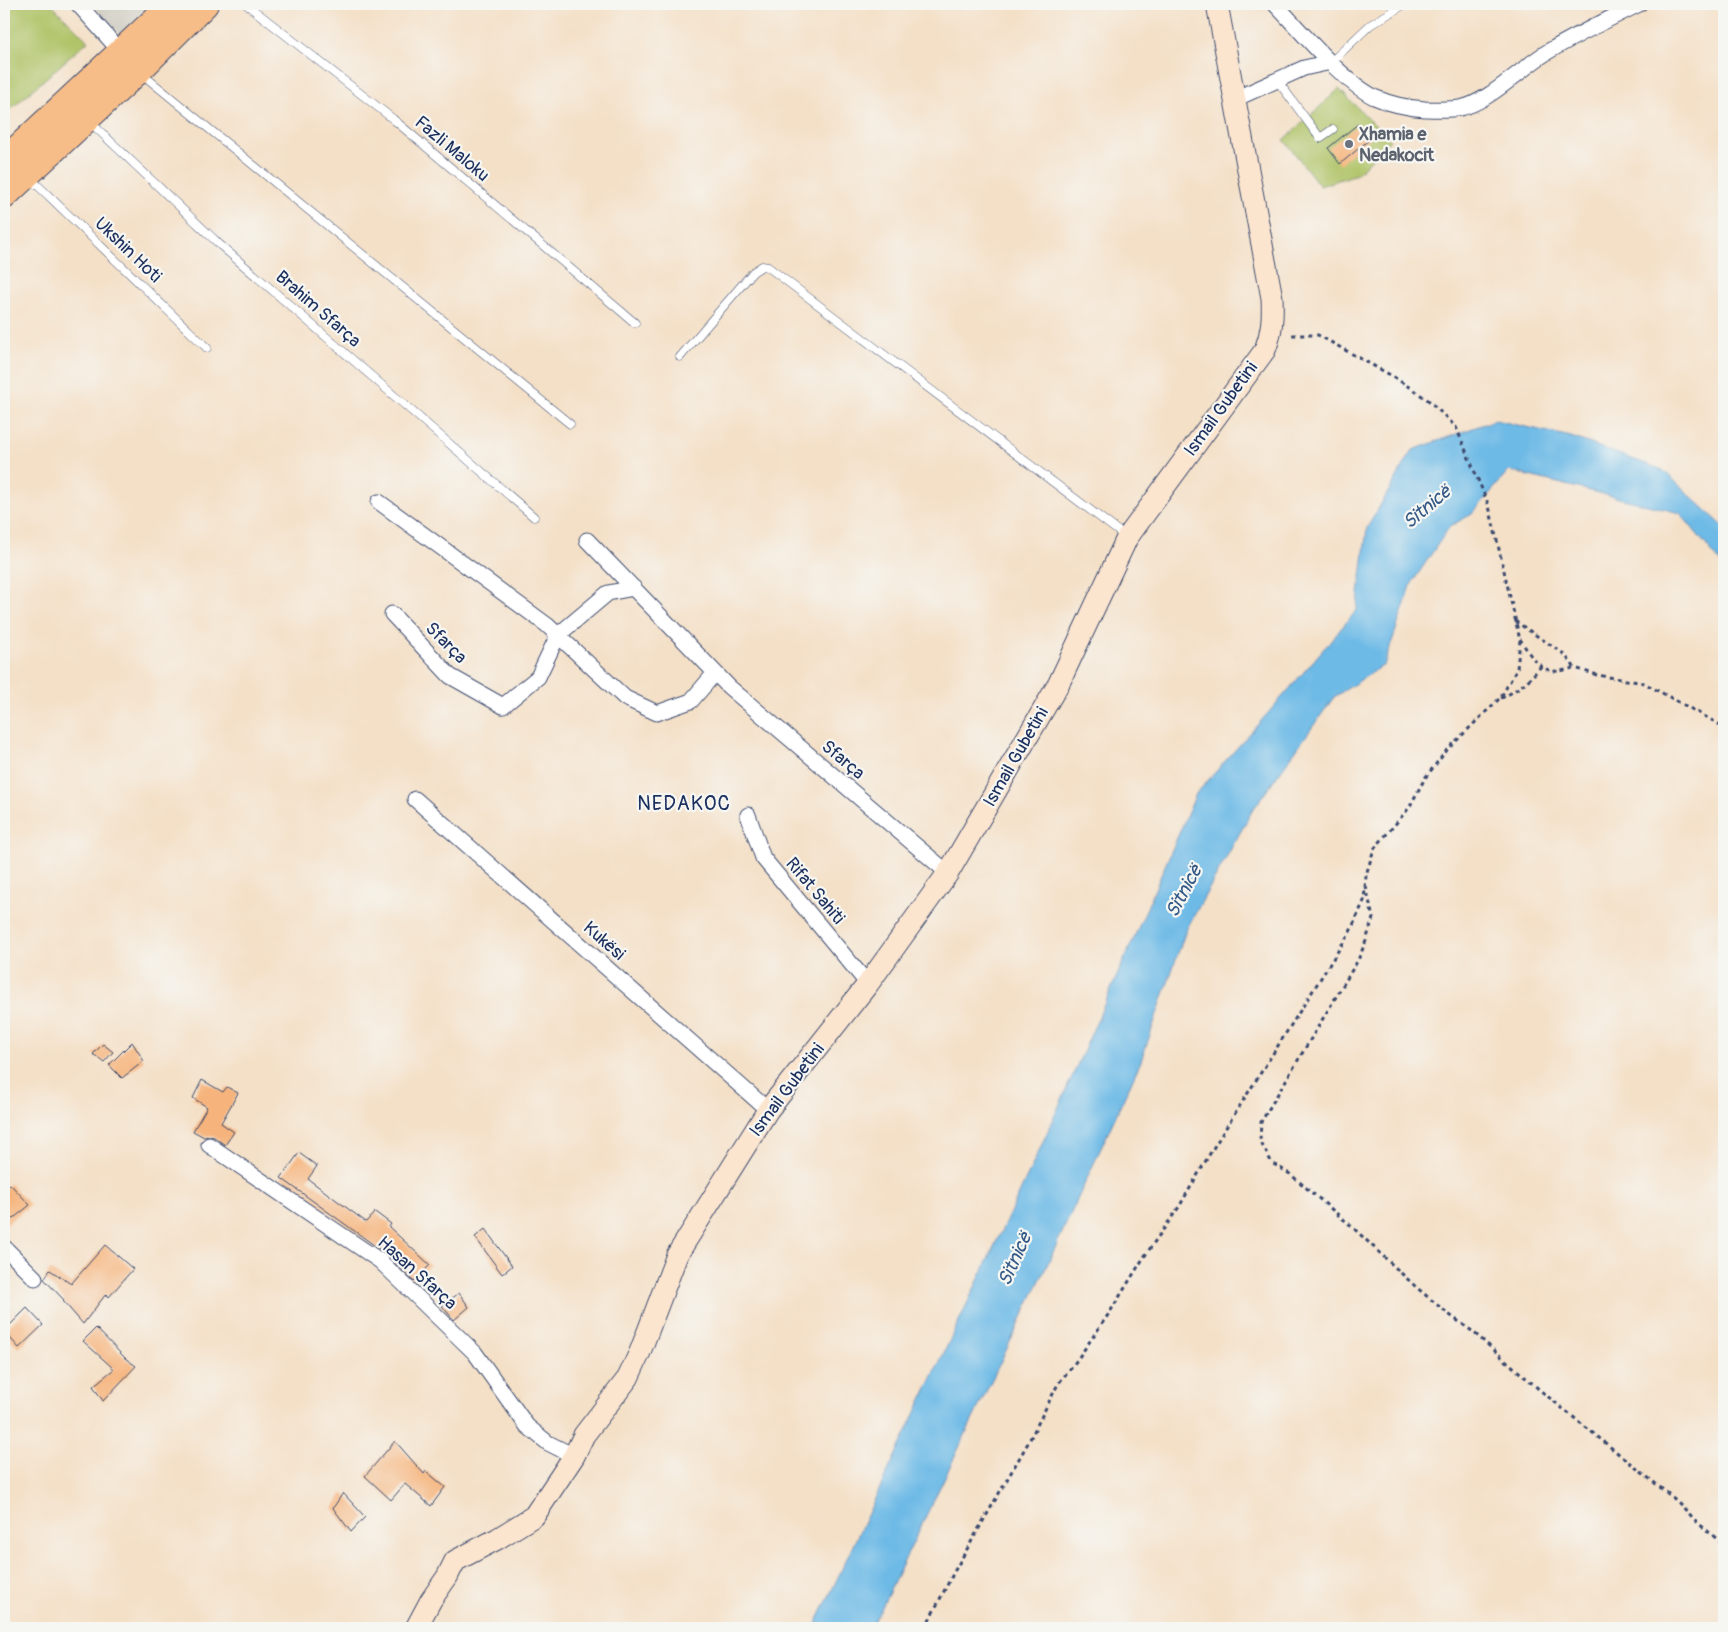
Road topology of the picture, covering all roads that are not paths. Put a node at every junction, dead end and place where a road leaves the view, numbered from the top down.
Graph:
1 (78, 4) edge
2 (172, 4) edge
3 (205, 4) edge
4 (246, 4) edge
5 (1217, 4) edge
6 (1275, 4) edge
7 (1404, 4) edge
8 (1639, 4) edge
9 (130, 62) junction
10 (1331, 62) junction
11 (1278, 80) junction
12 (1235, 99) junction
13 (86, 118) junction
14 (1333, 129) dead end
15 (4, 161) edge
16 (27, 174) junction
17 (4, 196) edge
18 (635, 323) dead end
19 (207, 348) dead end
20 (680, 357) dead end
21 (570, 424) dead end
22 (379, 502) dead end
23 (534, 517) dead end
24 (1127, 538) junction
25 (587, 540) dead end
26 (634, 588) junction
27 (392, 614) dead end
28 (558, 635) junction
29 (715, 673) junction
30 (415, 799) dead end
31 (748, 814) dead end
32 (948, 873) junction
33 (868, 984) junction
34 (768, 1110) junction
35 (209, 1144) dead end
36 (4, 1247) edge
37 (35, 1278) dead end
38 (574, 1456) junction
39 (416, 1628) edge

1 - 9 street
2 - 9 highway
3 - 9 highway
4 - 18 lane, Fazli Maloku
5 - 12 street, Ismail Gubetini
6 - 10 street
7 - 10 lane
8 - 10 street
9 - 13 highway
9 - 15 highway
9 - 21 lane
10 - 11 street
11 - 12 street
11 - 14 lane
12 - 24 street, Ismail Gubetini
13 - 16 highway
13 - 23 lane, Brahim Sfarça
16 - 17 highway
16 - 19 lane, Ukshin Hoti
20 - 24 lane
22 - 28 street
24 - 32 street, Ismail Gubetini
25 - 26 street, Sfarça
26 - 28 street, Sfarça
26 - 29 street, Sfarça
27 - 28 street, Sfarça
28 - 29 street
29 - 32 street, Sfarça
30 - 34 street, Kukësi
31 - 33 street, Rifat Sahiti
32 - 33 street, Ismail Gubetini
33 - 34 street, Ismail Gubetini
34 - 38 street, Ismail Gubetini
35 - 38 street, Hasan Sfarça
36 - 37 street
38 - 39 street, Ismail Gubetini

